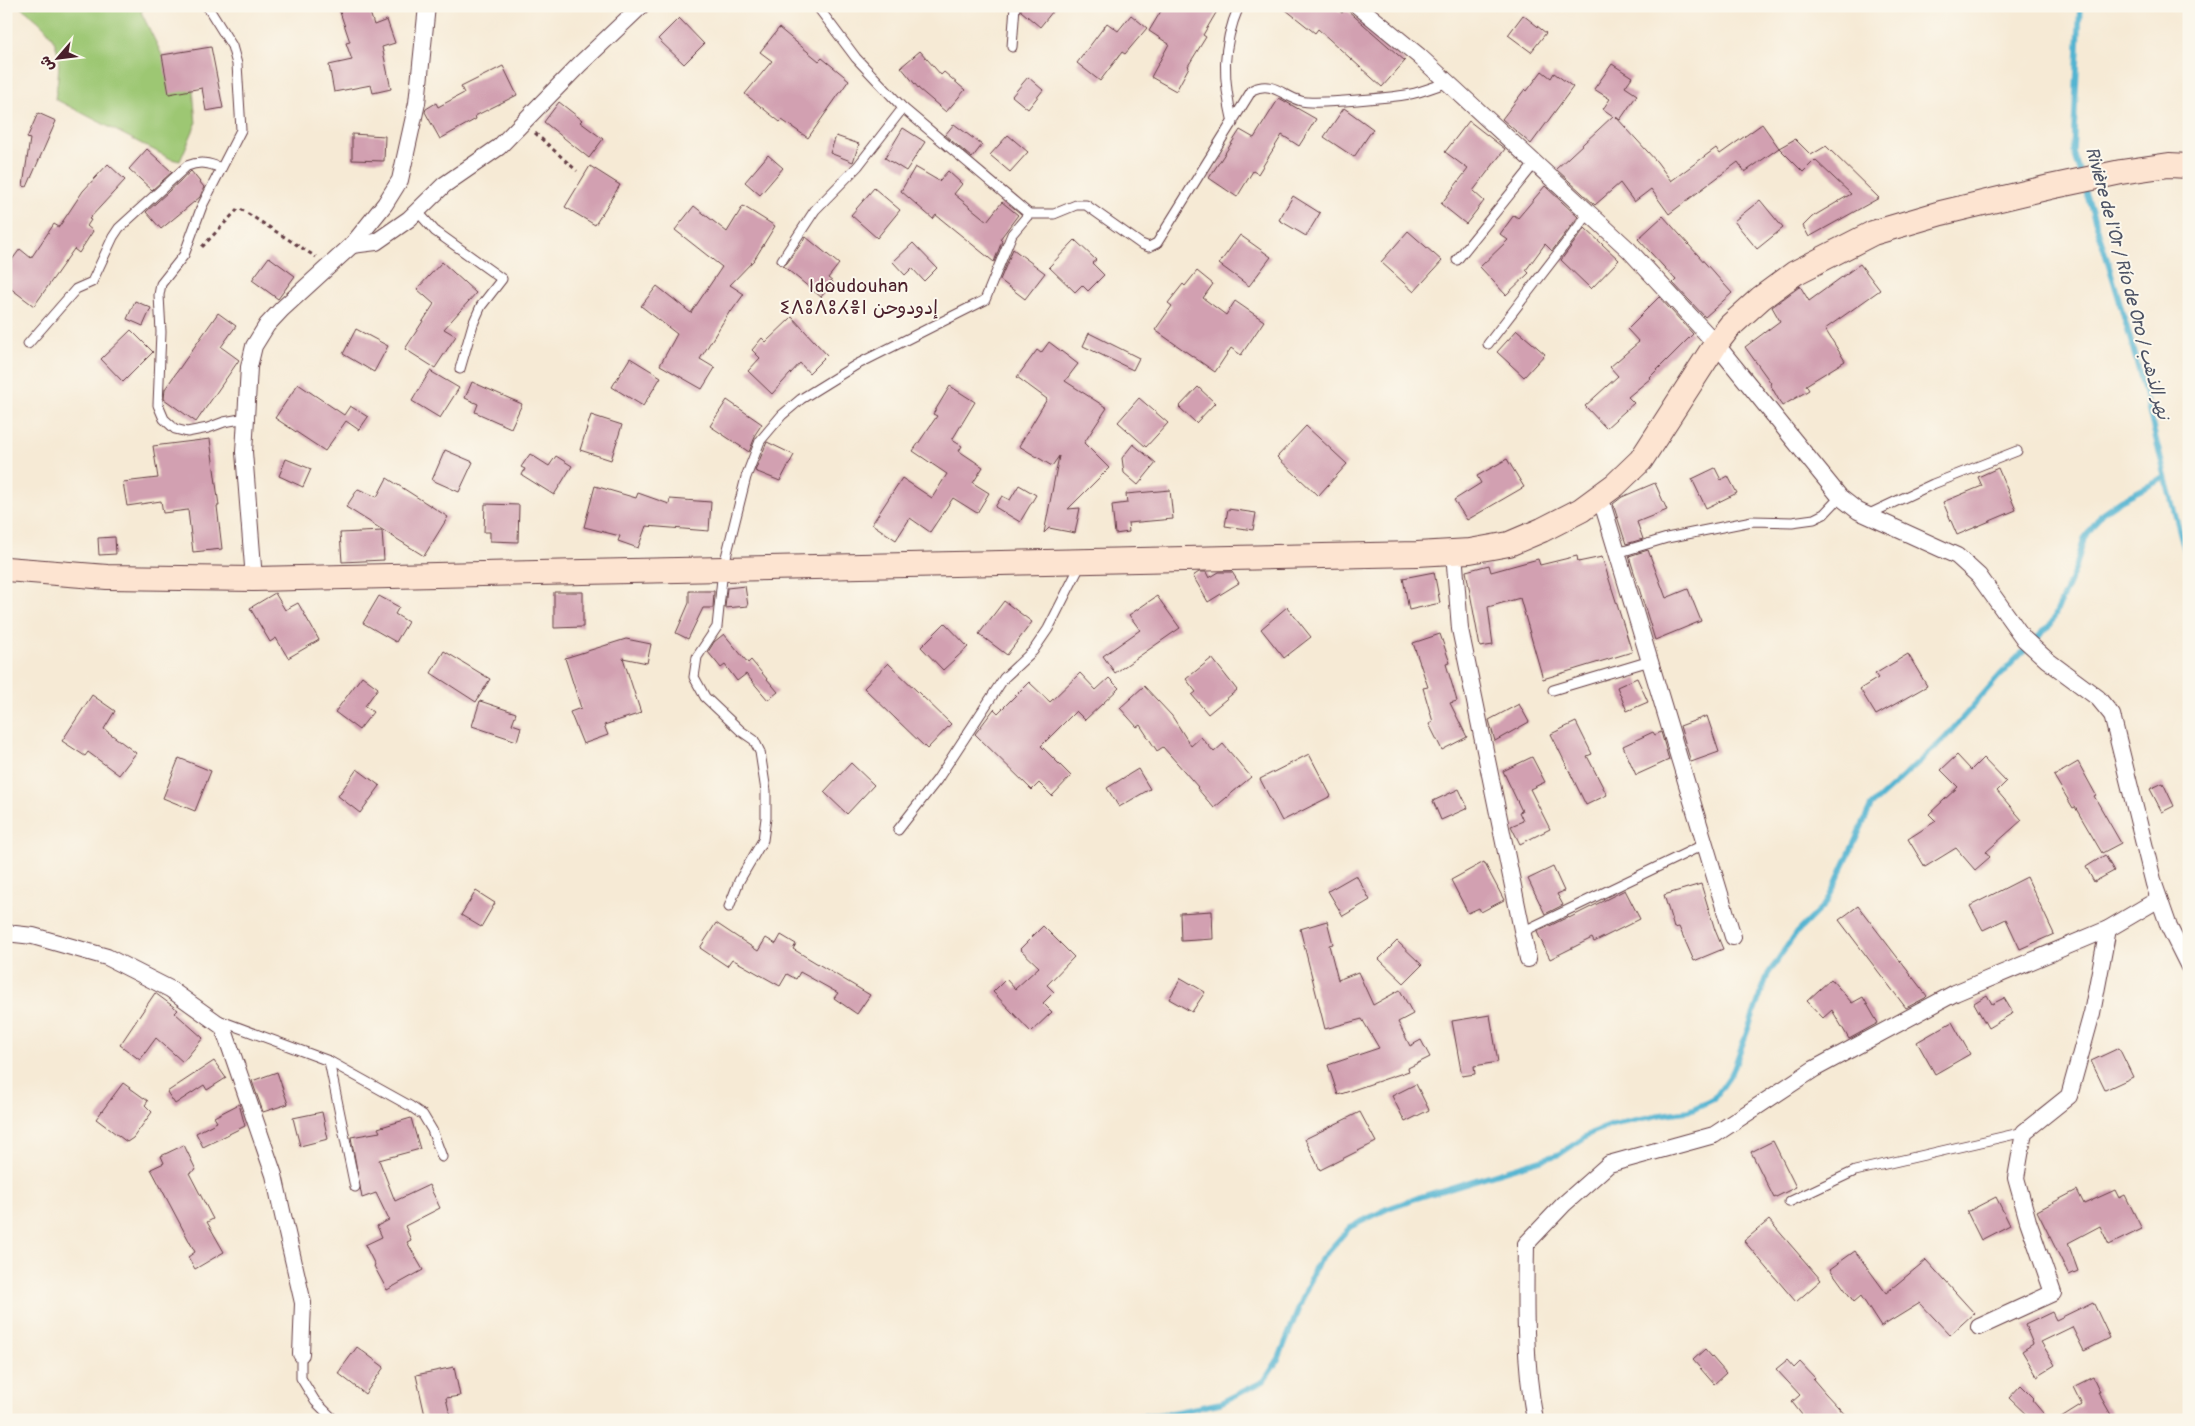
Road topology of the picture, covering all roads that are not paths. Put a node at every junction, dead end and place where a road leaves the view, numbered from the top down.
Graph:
1 (207, 6) edge
2 (427, 6) edge
3 (641, 6) edge
4 (818, 6) edge
5 (1015, 6) edge
6 (1239, 6) edge
7 (1358, 6) edge
8 (1012, 47) dead end
9 (1448, 82) junction
10 (903, 108) junction
11 (1232, 123) junction
12 (1535, 163) junction
13 (2189, 166) edge
14 (222, 168) junction
15 (417, 211) junction
16 (1589, 213) junction
17 (1029, 214) junction
18 (352, 246) junction
19 (782, 260) dead end
20 (1457, 260) dead end
21 (28, 344) dead end
22 (1488, 344) dead end
23 (1716, 344) junction
24 (460, 369) dead end
25 (246, 418) junction
26 (2017, 450) dead end
27 (1600, 496) junction
28 (1840, 497) junction
29 (1867, 515) junction
30 (1454, 552) junction
31 (1617, 553) junction
32 (1082, 561) junction
33 (6, 569) edge
34 (723, 569) junction
35 (254, 579) junction
36 (1650, 660) junction
37 (1553, 690) dead end
38 (898, 830) dead end
39 (1705, 844) junction
40 (2159, 898) junction
41 (729, 907) dead end
42 (2108, 929) junction
43 (1522, 932) junction
44 (6, 934) edge
45 (1733, 937) dead end
46 (1528, 959) dead end
47 (2189, 968) edge
48 (208, 1016) junction
49 (329, 1061) junction
50 (2024, 1132) junction
51 (442, 1157) dead end
52 (355, 1187) dead end
53 (1789, 1202) dead end
54 (1979, 1327) dead end
55 (301, 1354) joint
56 (334, 1420) edge
57 (1535, 1420) edge

1 - 14 lane
2 - 18 street
3 - 15 street
4 - 10 lane
5 - 8 lane
6 - 11 lane
7 - 9 street
9 - 11 lane
9 - 12 street
10 - 17 lane
10 - 19 lane
11 - 17 lane
12 - 16 street
12 - 20 lane
13 - 23 street
14 - 21 lane
14 - 25 lane
15 - 18 street
15 - 24 lane
16 - 22 lane
16 - 23 street
17 - 34 lane
18 - 25 street
23 - 27 street
23 - 28 street
25 - 35 street
26 - 29 lane
27 - 30 street
27 - 31 street
28 - 29 street
28 - 31 lane
29 - 40 street
30 - 32 street
30 - 43 street
31 - 36 street
32 - 34 street
32 - 38 lane
33 - 35 street
34 - 35 street
34 - 41 lane
36 - 37 lane
36 - 39 street
39 - 43 lane
39 - 45 street
40 - 42 street
40 - 47 street
42 - 50 street
42 - 57 street
43 - 46 street
44 - 48 street
48 - 49 lane
48 - 55 street
49 - 51 lane
49 - 52 lane
50 - 53 lane
50 - 54 street
55 - 56 lane

